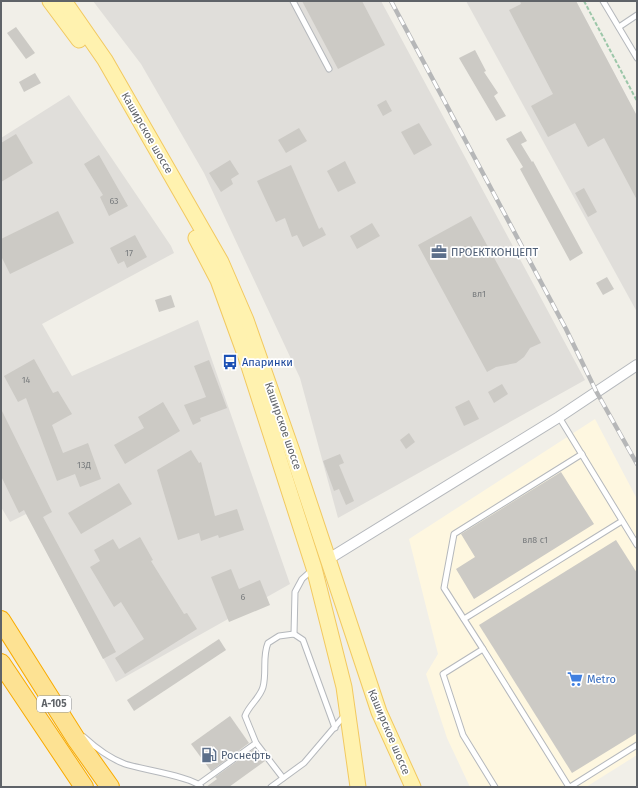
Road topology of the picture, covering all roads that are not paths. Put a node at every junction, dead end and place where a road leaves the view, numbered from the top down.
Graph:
1 (50, 1) edge
2 (64, 1) edge
3 (293, 1) edge
4 (603, 1) edge
5 (637, 15) edge
6 (618, 27) junction
7 (637, 58) edge
8 (329, 69) dead end
9 (637, 365) edge
10 (559, 417) junction
11 (582, 454) junction
12 (622, 521) junction
13 (637, 545) edge
14 (327, 560) junction
15 (314, 568) junction
16 (464, 619) junction
17 (1, 620) edge
18 (294, 634) junction
19 (483, 649) junction
20 (1, 663) edge
21 (369, 685) junction
22 (43, 687) junction
23 (344, 687) junction
24 (346, 713) junction
25 (335, 728) junction
26 (77, 730) dead end
27 (82, 735) dead end
28 (256, 743) junction
29 (637, 745) edge
30 (283, 778) junction
31 (200, 785) edge
32 (84, 787) edge
33 (110, 787) edge
34 (271, 787) edge
35 (358, 787) edge
36 (413, 787) edge
37 (495, 787) edge
38 (570, 787) edge

1 - 15 main road, Каширское шоссе
2 - 14 main road, Каширское шоссе
3 - 8 lane
4 - 6 lane
5 - 6 lane
6 - 7 lane
9 - 10 street
10 - 11 lane
10 - 14 street
11 - 12 lane
11 - 16 lane
12 - 13 lane
12 - 16 lane
14 - 15 lane
14 - 21 main road, Каширское шоссе
15 - 18 lane
15 - 23 main road, Каширское шоссе
16 - 19 lane
17 - 22 highway, А-105
18 - 25 lane
18 - 28 lane
19 - 37 lane
19 - 38 lane
20 - 32 highway, А-105
21 - 23 main road
21 - 36 main road, Каширское шоссе
22 - 26 lane
22 - 33 highway, А-105
23 - 24 main road, Каширское шоссе
24 - 25 lane
24 - 35 main road, Каширское шоссе
25 - 30 lane
27 - 31 lane
28 - 30 lane
28 - 31 lane
29 - 38 lane
30 - 34 lane

